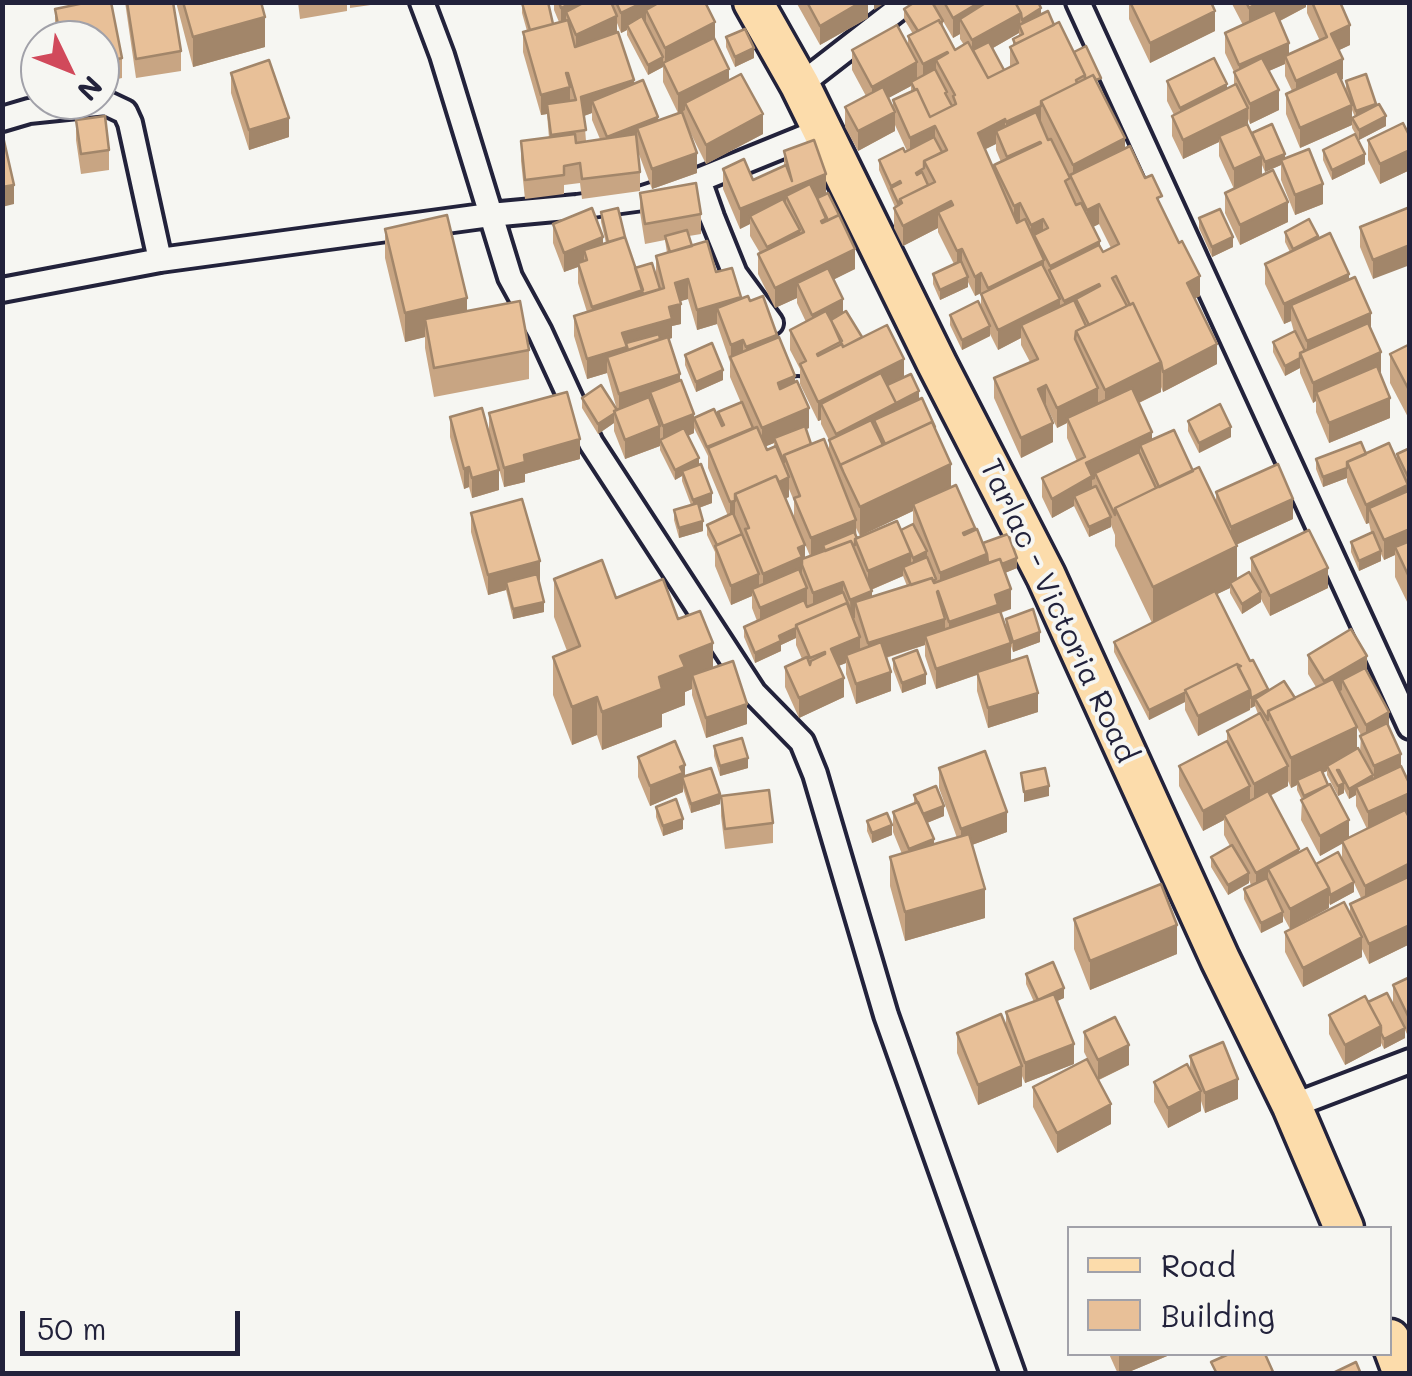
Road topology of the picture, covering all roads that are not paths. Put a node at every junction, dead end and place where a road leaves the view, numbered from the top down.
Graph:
1 (422, 2) edge
2 (753, 2) edge
3 (907, 2) edge
4 (1078, 2) edge
5 (800, 85) junction
6 (2, 119) edge
7 (822, 130) junction
8 (700, 180) junction
9 (490, 215) junction
10 (160, 260) junction
11 (2, 290) edge
12 (777, 339) edge
13 (789, 370) edge
14 (824, 450) edge
15 (1410, 727) edge
16 (1410, 1061) edge
17 (1292, 1106) junction
18 (1343, 1226) edge
19 (1392, 1344) edge
20 (1013, 1374) edge
21 (1403, 1374) edge

1 - 9 street
2 - 5 main road, Tarlac - Victoria Road
3 - 5 street
4 - 15 street
5 - 7 main road, Tarlac - Victoria Road
6 - 10 street
7 - 8 street
7 - 17 main road, Tarlac - Victoria Road
8 - 9 street
8 - 12 street
9 - 10 street
9 - 20 street
10 - 11 street
13 - 14 street
16 - 17 street
17 - 18 main road, Tarlac - Victoria Road
19 - 21 main road

